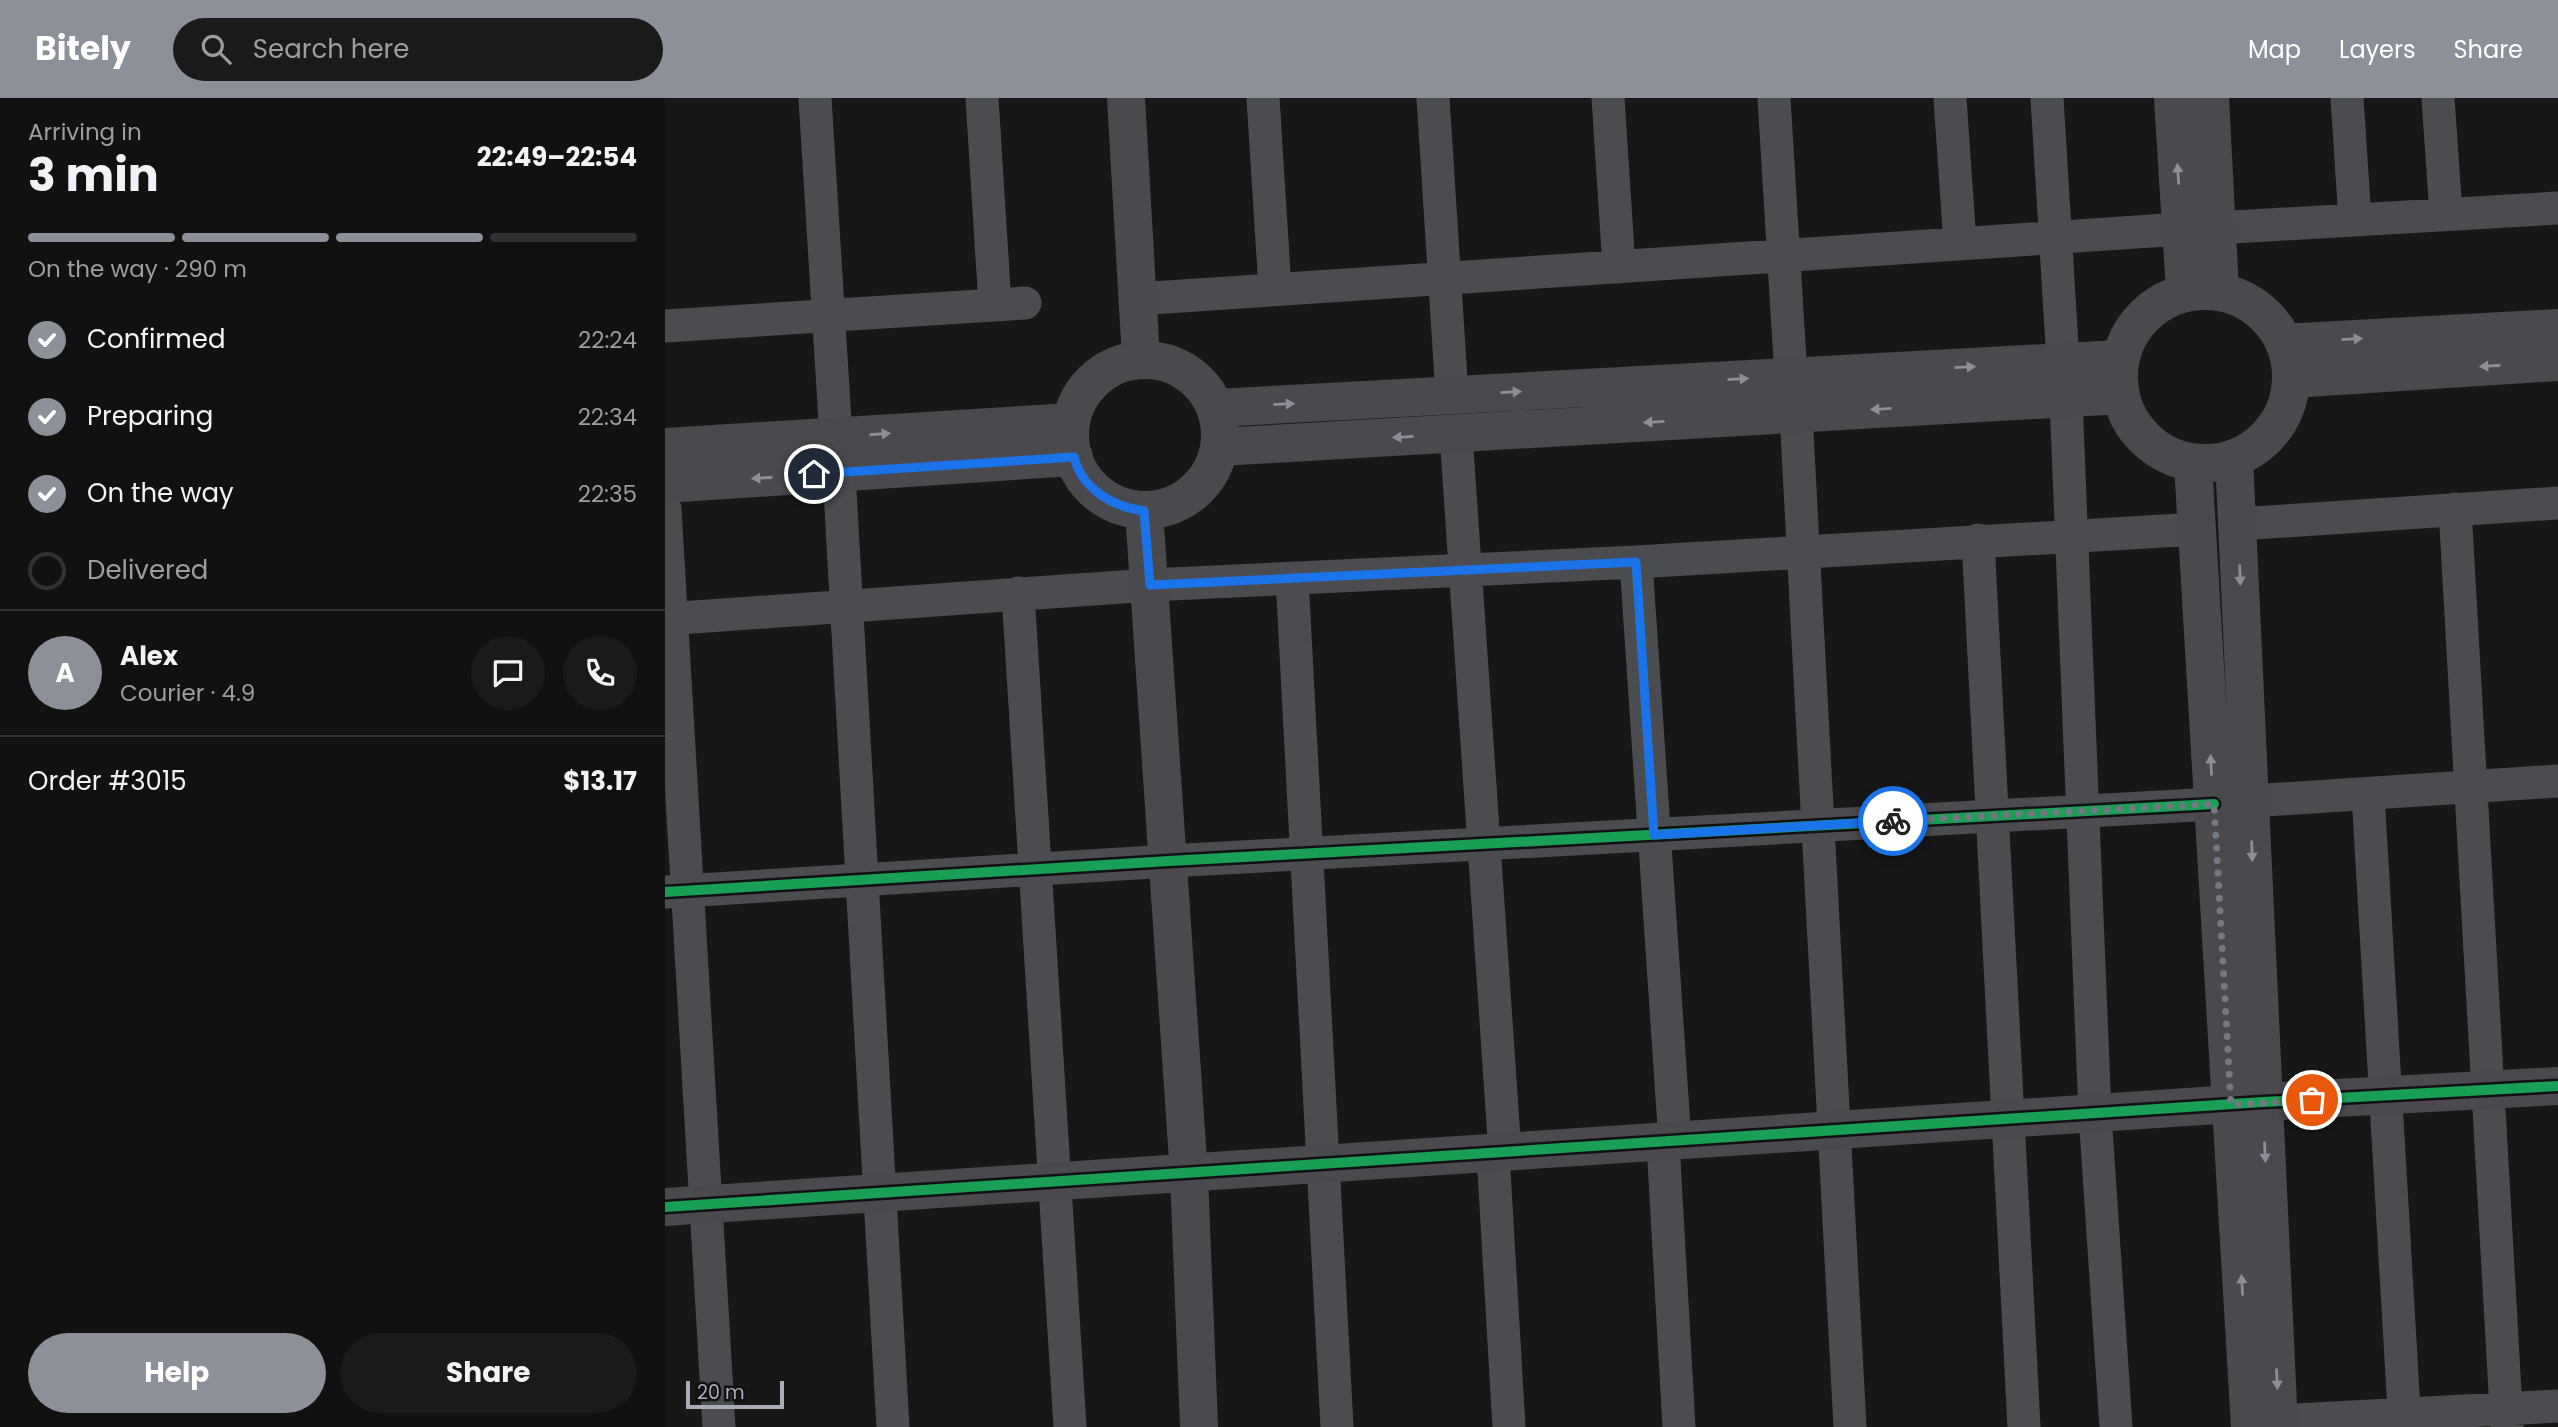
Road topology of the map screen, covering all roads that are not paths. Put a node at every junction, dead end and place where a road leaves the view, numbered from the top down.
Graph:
1 (815, 98) edge
2 (982, 98) edge
3 (1126, 98) edge
4 (1263, 98) edge
5 (1433, 98) edge
6 (1608, 98) edge
7 (1774, 98) edge
8 (1950, 98) edge
9 (2047, 98) edge
10 (2173, 98) edge
11 (2210, 98) edge
12 (2347, 98) edge
13 (2438, 98) edge
14 (2558, 208) edge
15 (2445, 214) junction
16 (2355, 220) junction
17 (2199, 229) junction
18 (2055, 238) junction
19 (1960, 244) junction
20 (1784, 256) junction
21 (1619, 267) junction
22 (1445, 278) junction
23 (1275, 289) junction
24 (2203, 291) junction
25 (1137, 299) junction
26 (828, 316) junction
27 (665, 326) edge
28 (2558, 328) edge
29 (1141, 359) junction
30 (2288, 361) junction
31 (2558, 362) edge
32 (1791, 377) junction
33 (2120, 377) junction
34 (2064, 380) junction
35 (1452, 395) junction
36 (1216, 408) junction
37 (1796, 414) junction
38 (1457, 434) junction
39 (1073, 439) junction
40 (665, 447) edge
41 (1220, 447) junction
42 (837, 455) junction
43 (2234, 458) junction
44 (2193, 463) junction
45 (665, 484) edge
46 (2558, 503) edge
47 (665, 509) edge
48 (2455, 509) junction
49 (1144, 511) junction
50 (2238, 524) junction
51 (2197, 529) junction
52 (2071, 534) junction
53 (1977, 540) junction
54 (1803, 550) junction
55 (1636, 562) junction
56 (1465, 569) junction
57 (1292, 578) junction
58 (1150, 585) junction
59 (1018, 593) junction
60 (846, 605) junction
61 (668, 618) edge
62 (2558, 781) edge
63 (2470, 787) junction
64 (2368, 794) junction
65 (2232, 803) junction
66 (2082, 811) junction
67 (1992, 816) junction
68 (1818, 825) junction
69 (1654, 835) junction
70 (1483, 844) junction
71 (1307, 853) junction
72 (1169, 861) junction
73 (1035, 869) junction
74 (862, 880) junction
75 (676, 891) edge
76 (2558, 1086) edge
77 (2488, 1090) junction
78 (2386, 1096) junction
79 (2247, 1104) junction
80 (2095, 1114) junction
81 (2009, 1120) junction
82 (1834, 1132) junction
83 (1669, 1142) junction
84 (1499, 1154) junction
85 (1323, 1166) junction
86 (1189, 1175) junction
87 (1054, 1183) junction
88 (880, 1194) junction
89 (706, 1205) junction
90 (665, 1207) edge
91 (2558, 1406) edge
92 (2507, 1418) edge
93 (2405, 1421) edge
94 (2269, 1425) edge
95 (719, 1427) edge
96 (893, 1427) edge
97 (1070, 1427) edge
98 (1199, 1427) edge
99 (1337, 1427) edge
100 (1509, 1427) edge
101 (1679, 1427) edge
102 (1850, 1427) edge
103 (2024, 1427) edge
104 (2116, 1427) edge

1 - 26 street
2 - 26 street
3 - 25 street
4 - 23 street
5 - 22 street
6 - 21 street
7 - 20 street
8 - 19 street
9 - 18 street
17 -> 10 street
11 - 17 street
12 - 16 street
13 - 15 street
14 - 15 street
15 - 16 street
16 - 17 street
17 - 18 street
17 - 24 street
18 - 19 street
18 - 34 street
19 - 20 street
20 - 21 street
20 - 32 street
21 - 22 street
22 - 23 street
22 - 35 street
23 - 25 street
24 - 30 street
24 - 33 street
25 - 29 street
26 - 27 street
26 - 42 street
30 -> 28 street
29 - 36 street
29 - 39 street
31 -> 30 street
30 - 43 street
32 -> 34 street
35 -> 32 street
33 - 34 street
33 - 44 street
34 -> 37 street
34 - 52 street
36 -> 35 street
36 - 41 street
37 -> 38 street
37 - 54 street
38 -> 41 street
38 - 56 street
39 - 42 street
39 - 49 street
40 - 42 street
41 - 49 street
42 -> 45 street
42 - 60 street
43 - 44 street
43 - 50 street
44 - 51 street
46 - 48 street
47 - 61 street
48 - 50 street
48 - 63 street
49 - 58 street
50 -> 65 street
51 - 52 street
65 -> 51 street
52 - 53 street
52 - 66 street
53 - 54 street
53 - 67 street
54 - 55 street
54 - 68 street
55 - 56 street
55 - 69 street
56 - 57 street
56 - 70 street
57 - 58 street
57 - 71 street
58 - 59 street
58 - 72 street
59 - 60 street
59 - 73 street
60 - 61 street
60 - 74 street
61 - 75 street
62 - 63 street
63 - 64 street
63 - 77 street
64 - 65 street
64 - 78 street
65 - 66 street
65 - 79 street
66 - 67 street
66 - 80 street
67 - 68 street
67 - 81 street
68 - 69 street
68 - 82 street
69 - 70 street
69 - 83 street
70 - 71 street
70 - 84 street
71 - 72 street
71 - 85 street
72 - 73 street
72 - 86 street
73 - 74 street
73 - 87 street
74 - 75 street
74 - 88 street
75 - 89 street
76 - 77 street
77 - 78 street
77 - 92 street
78 - 79 street
78 - 93 street
79 - 80 street
79 - 94 street
80 - 81 street
80 - 104 street
81 - 82 street
81 - 103 street
82 - 83 street
82 - 102 street
83 - 84 street
83 - 101 street
84 - 85 street
84 - 100 street
85 - 86 street
85 - 99 street
86 - 87 street
86 - 98 street
87 - 88 street
87 - 97 street
88 - 89 street
88 - 96 street
89 - 90 street
89 - 95 street
91 - 92 street
92 - 93 street
93 - 94 street

